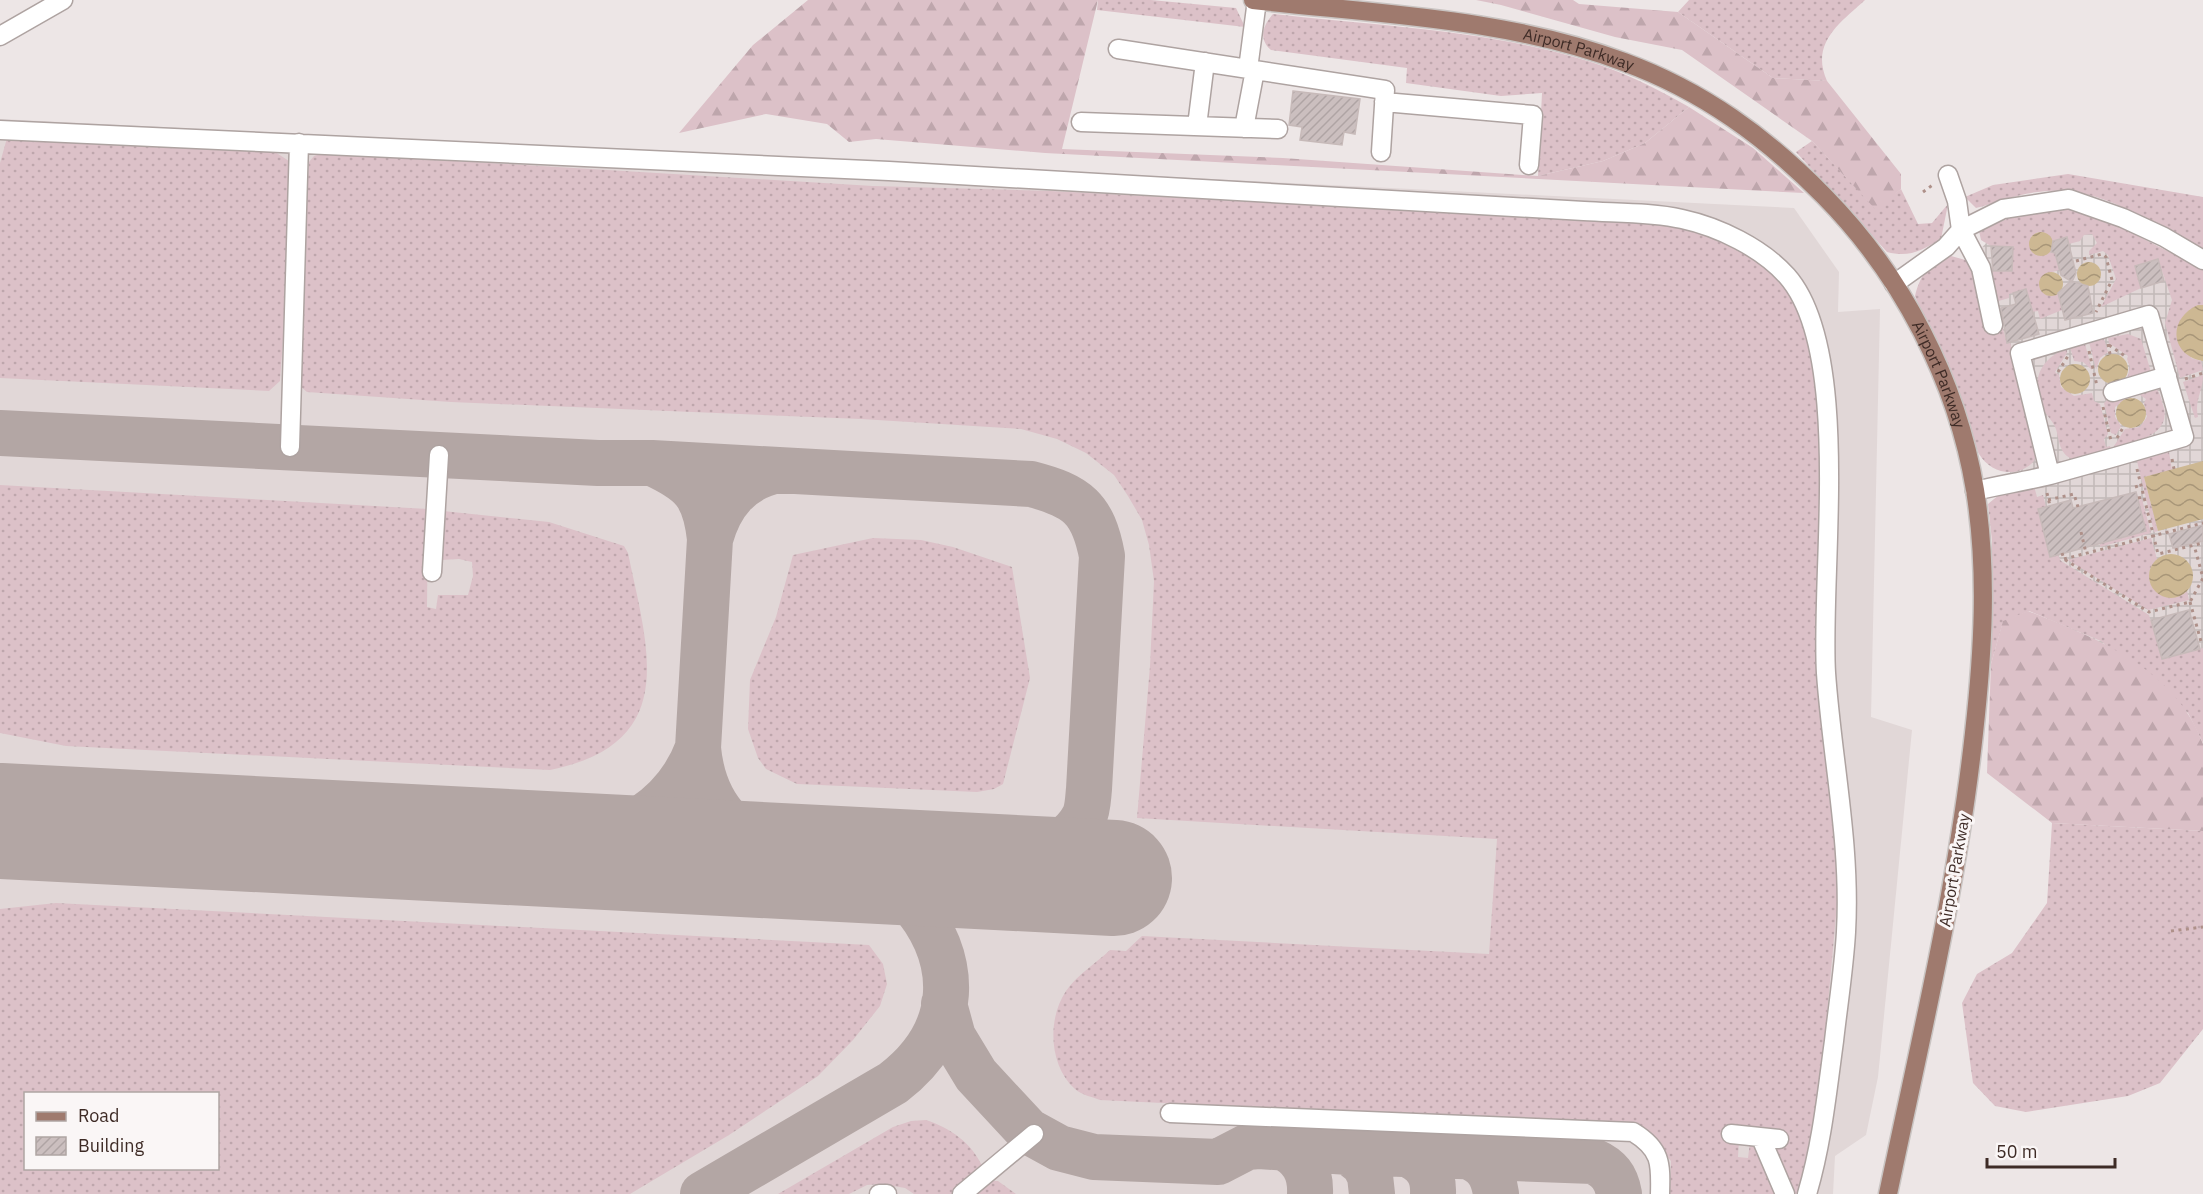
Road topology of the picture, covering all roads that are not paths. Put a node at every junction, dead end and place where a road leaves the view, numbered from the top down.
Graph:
1 (63, 0) edge
2 (1255, 0) edge
3 (0, 36) edge
4 (1118, 49) dead end
5 (1205, 62) junction
6 (1252, 69) junction
7 (1384, 102) junction
8 (1081, 122) dead end
9 (1197, 126) junction
10 (1244, 128) junction
11 (1278, 129) dead end
12 (0, 130) edge
13 (299, 143) junction
14 (1381, 152) dead end
15 (1529, 165) dead end
16 (1948, 175) dead end
17 (1960, 230) junction
18 (2203, 260) edge
19 (1894, 284) junction
20 (1993, 325) dead end
21 (2166, 376) junction
22 (2113, 392) dead end
23 (290, 447) dead end
24 (439, 455) dead end
25 (2050, 475) junction
26 (1975, 491) junction
27 (432, 572) dead end
28 (1170, 1113) dead end
29 (1034, 1134) dead end
30 (1731, 1134) dead end
31 (879, 1194) edge
32 (887, 1194) edge
33 (962, 1194) edge
34 (1660, 1194) edge
35 (1785, 1194) edge
36 (1807, 1194) edge
37 (1887, 1194) edge

1 - 3 street
2 - 6 street
2 - 19 main road, Airport Parkway
4 - 5 street
5 - 6 street
5 - 9 street
6 - 7 street
6 - 10 street
7 - 14 street
7 - 15 street
8 - 9 street
9 - 10 street
10 - 11 street
12 - 13 street
13 - 23 street
13 - 36 street
16 - 17 street
17 - 18 street
17 - 19 street
17 - 20 street
19 - 26 main road, Airport Parkway
21 - 22 street
21 - 25 street
21 - 25 street
24 - 27 street
25 - 26 street
26 - 37 main road, Airport Parkway
28 - 34 street
29 - 33 street
30 - 35 street
31 - 32 street

